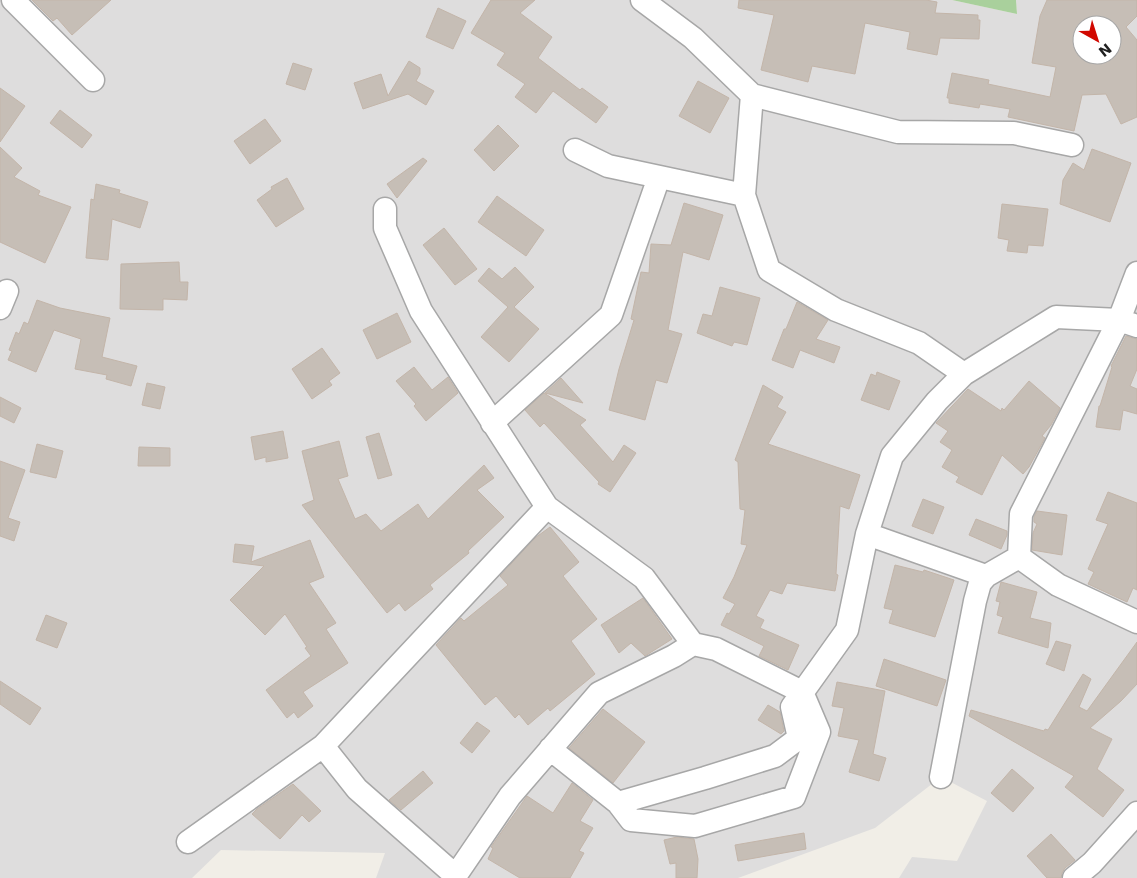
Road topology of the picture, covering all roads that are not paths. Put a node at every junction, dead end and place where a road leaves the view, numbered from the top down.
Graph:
1 (13, 0) edge
2 (642, 0) edge
3 (93, 80) dead end
4 (752, 95) junction
5 (1072, 145) dead end
6 (576, 150) dead end
7 (659, 177) junction
8 (744, 196) junction
9 (385, 209) dead end
10 (1137, 274) edge
11 (1128, 323) edge
12 (964, 374) junction
13 (492, 423) junction
14 (548, 507) junction
15 (867, 534) junction
16 (1019, 557) junction
17 (986, 576) junction
18 (1137, 622) edge
19 (693, 644) junction
20 (802, 692) junction
21 (323, 746) junction
22 (550, 749) junction
23 (941, 777) dead end
24 (618, 803) junction
25 (1137, 813) edge
26 (188, 842) dead end
27 (455, 877) edge
28 (1074, 878) edge

1 - 3 street
2 - 4 street
4 - 5 street
4 - 8 street
6 - 7 street
7 - 8 street
7 - 13 street
8 - 12 street
9 - 13 street
10 - 11 street
11 - 12 street
11 - 16 street
12 - 15 street
13 - 14 street
14 - 19 street
14 - 21 street
15 - 17 street
15 - 20 street
16 - 17 street
16 - 18 street
17 - 23 street
19 - 20 street
19 - 22 street
20 - 24 street
20 - 24 street
21 - 26 street
21 - 27 street
22 - 24 street
22 - 27 street
25 - 28 street

